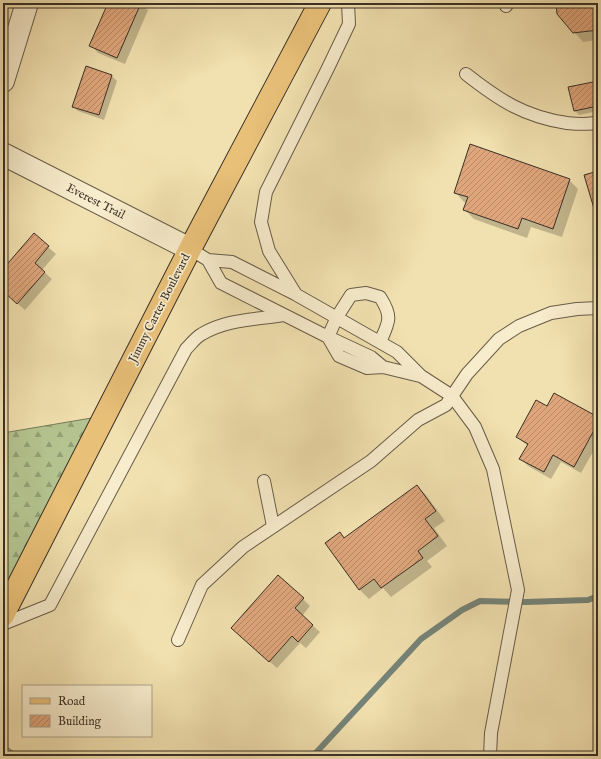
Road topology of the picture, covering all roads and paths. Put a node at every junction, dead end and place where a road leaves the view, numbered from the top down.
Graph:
1 (27, 3) edge
2 (320, 3) edge
3 (348, 3) edge
4 (466, 74) dead end
5 (3, 81) edge
6 (598, 122) edge
7 (3, 154) edge
8 (190, 249) junction
9 (208, 260) junction
10 (296, 294) junction
11 (598, 308) edge
12 (283, 315) junction
13 (336, 318) junction
14 (328, 337) junction
15 (380, 342) junction
16 (421, 376) junction
17 (452, 396) junction
18 (264, 481) dead end
19 (273, 526) junction
20 (3, 615) edge
21 (3, 624) edge
22 (178, 640) dead end
23 (490, 756) edge

1 - 5 street
2 - 8 main road, Jimmy Carter Boulevard
3 - 10 lane
4 - 6 lane
7 - 8 street, Everest Trail
8 - 9 lane
8 - 20 main road, Jimmy Carter Boulevard
9 - 10 lane
9 - 12 lane
10 - 13 lane
11 - 17 lane
12 - 14 lane
12 - 21 lane
13 - 14 lane
13 - 15 lane
13 - 15 lane
14 - 16 lane
15 - 16 lane
16 - 17 lane
17 - 19 lane
17 - 23 lane
18 - 19 lane
19 - 22 lane

